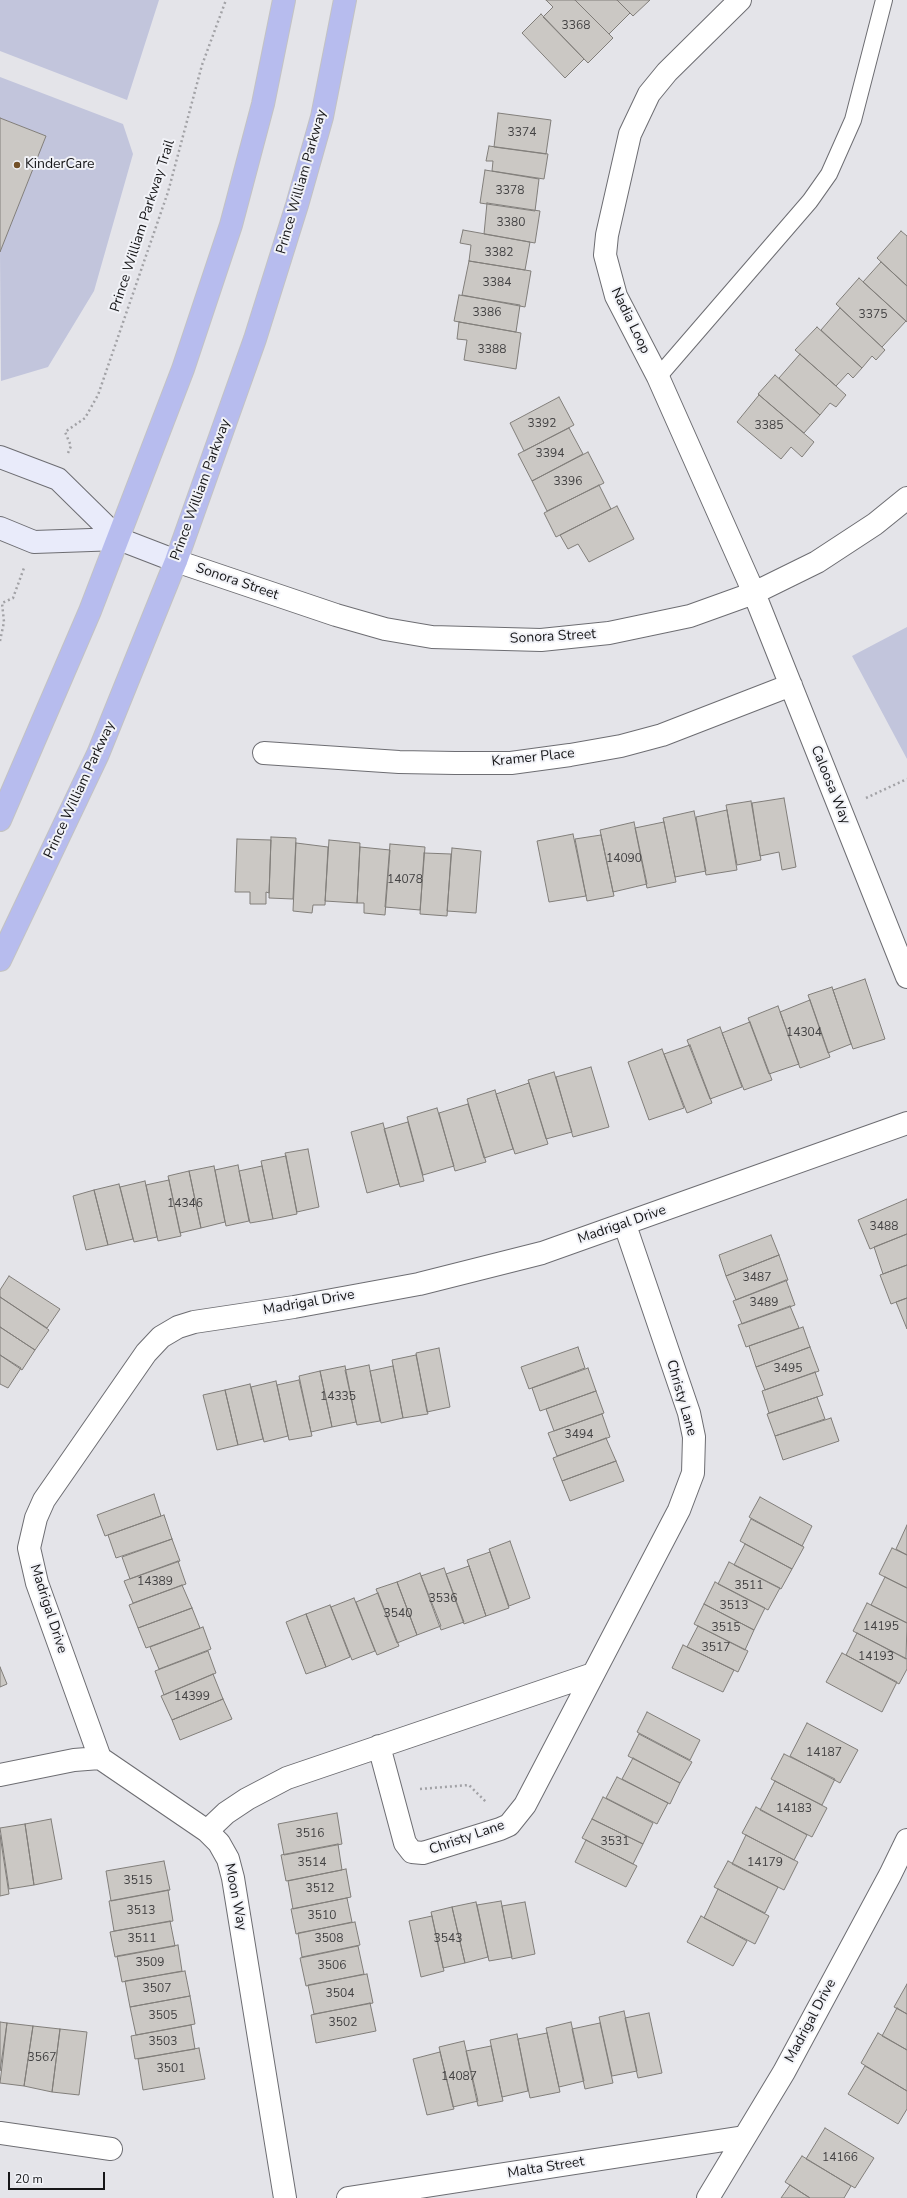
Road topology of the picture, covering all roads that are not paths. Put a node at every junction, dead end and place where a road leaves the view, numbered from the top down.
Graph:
1 (284, 0) edge
2 (345, 0) edge
3 (740, 0) edge
4 (884, 0) edge
5 (658, 377) junction
6 (0, 457) edge
7 (907, 498) edge
8 (0, 528) edge
9 (119, 539) junction
10 (176, 561) junction
11 (754, 593) junction
12 (791, 685) junction
13 (264, 753) dead end
14 (0, 820) edge
15 (0, 960) edge
16 (907, 977) edge
17 (907, 1123) edge
18 (625, 1224) junction
19 (593, 1674) junction
20 (379, 1746) junction
21 (100, 1758) junction
22 (0, 1775) edge
23 (207, 1831) junction
24 (907, 1840) edge
25 (0, 2133) edge
26 (744, 2137) junction
27 (111, 2148) dead end
28 (285, 2198) edge
29 (348, 2198) edge
30 (708, 2198) edge

1 - 9 highway
2 - 10 highway, Prince William Parkway
3 - 5 street, Nadia Loop
4 - 5 lane
5 - 11 street, Nadia Loop
6 - 9 street
7 - 11 street, Sonora Street
8 - 9 street
9 - 10 street
9 - 14 highway
10 - 11 street, Sonora Street
10 - 15 highway, Prince William Parkway
11 - 12 street, Caloosa Way
12 - 13 street, Kramer Place
12 - 16 street, Caloosa Way
17 - 18 street, Madrigal Drive
18 - 19 street, Christy Lane
18 - 21 street, Madrigal Drive
19 - 20 street
19 - 20 street, Christy Lane
20 - 23 street
21 - 22 street
21 - 23 street, Moon Way
23 - 28 street, Moon Way
24 - 26 street, Madrigal Drive
25 - 27 street
26 - 29 street, Malta Street
26 - 30 street, Madrigal Drive

